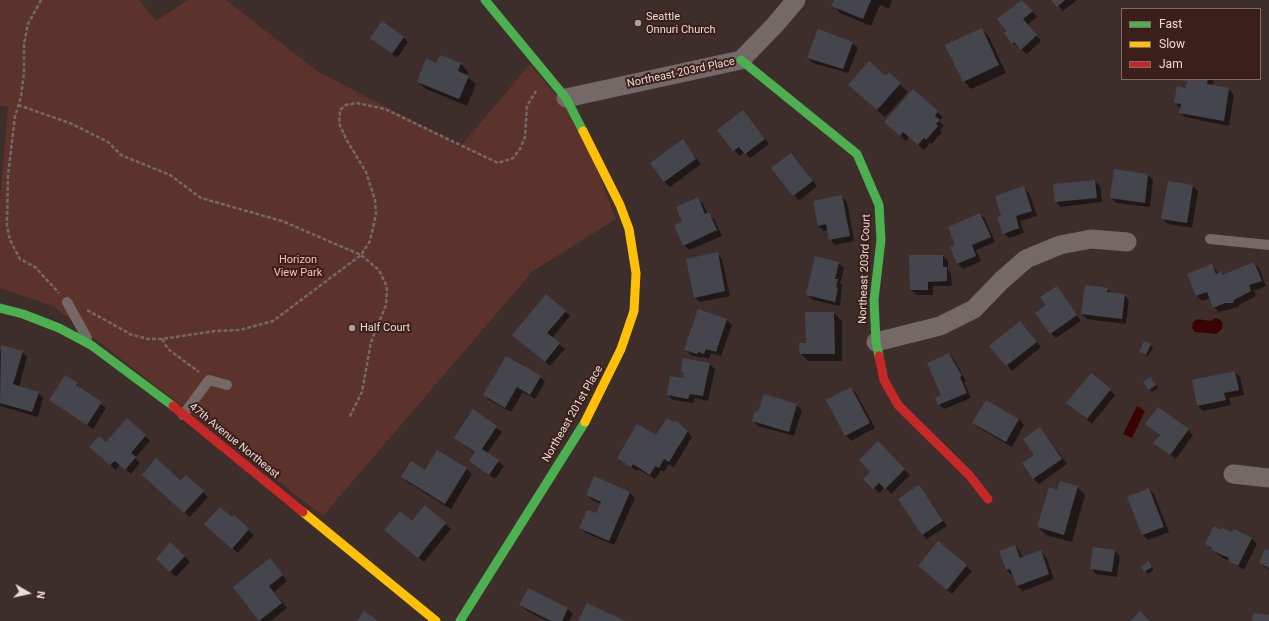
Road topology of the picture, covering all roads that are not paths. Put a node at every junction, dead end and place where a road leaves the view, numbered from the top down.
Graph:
1 (485, 0) edge
2 (796, 0) edge
3 (741, 60) junction
4 (566, 98) junction
5 (1210, 238) dead end
6 (1127, 242) dead end
7 (1269, 245) edge
8 (67, 302) road end
9 (0, 308) edge
10 (876, 342) junction
11 (91, 345) junction
12 (227, 385) dead end
13 (183, 415) junction
14 (1234, 474) dead end
15 (1269, 478) edge
16 (988, 499) dead end
17 (436, 621) edge
18 (460, 621) edge

1 - 4 street, Northeast 201st Place
2 - 3 street, Northeast 203rd Place
3 - 4 street, Northeast 203rd Place
3 - 10 street, Northeast 203rd Court
4 - 18 street, Northeast 201st Place
5 - 7 lane
6 - 10 street
8 - 11 lane
9 - 11 street, 47th Avenue Northeast
10 - 16 street, Northeast 203rd Court
11 - 13 street, 47th Avenue Northeast
12 - 13 lane
13 - 17 street, 47th Avenue Northeast
14 - 15 street

